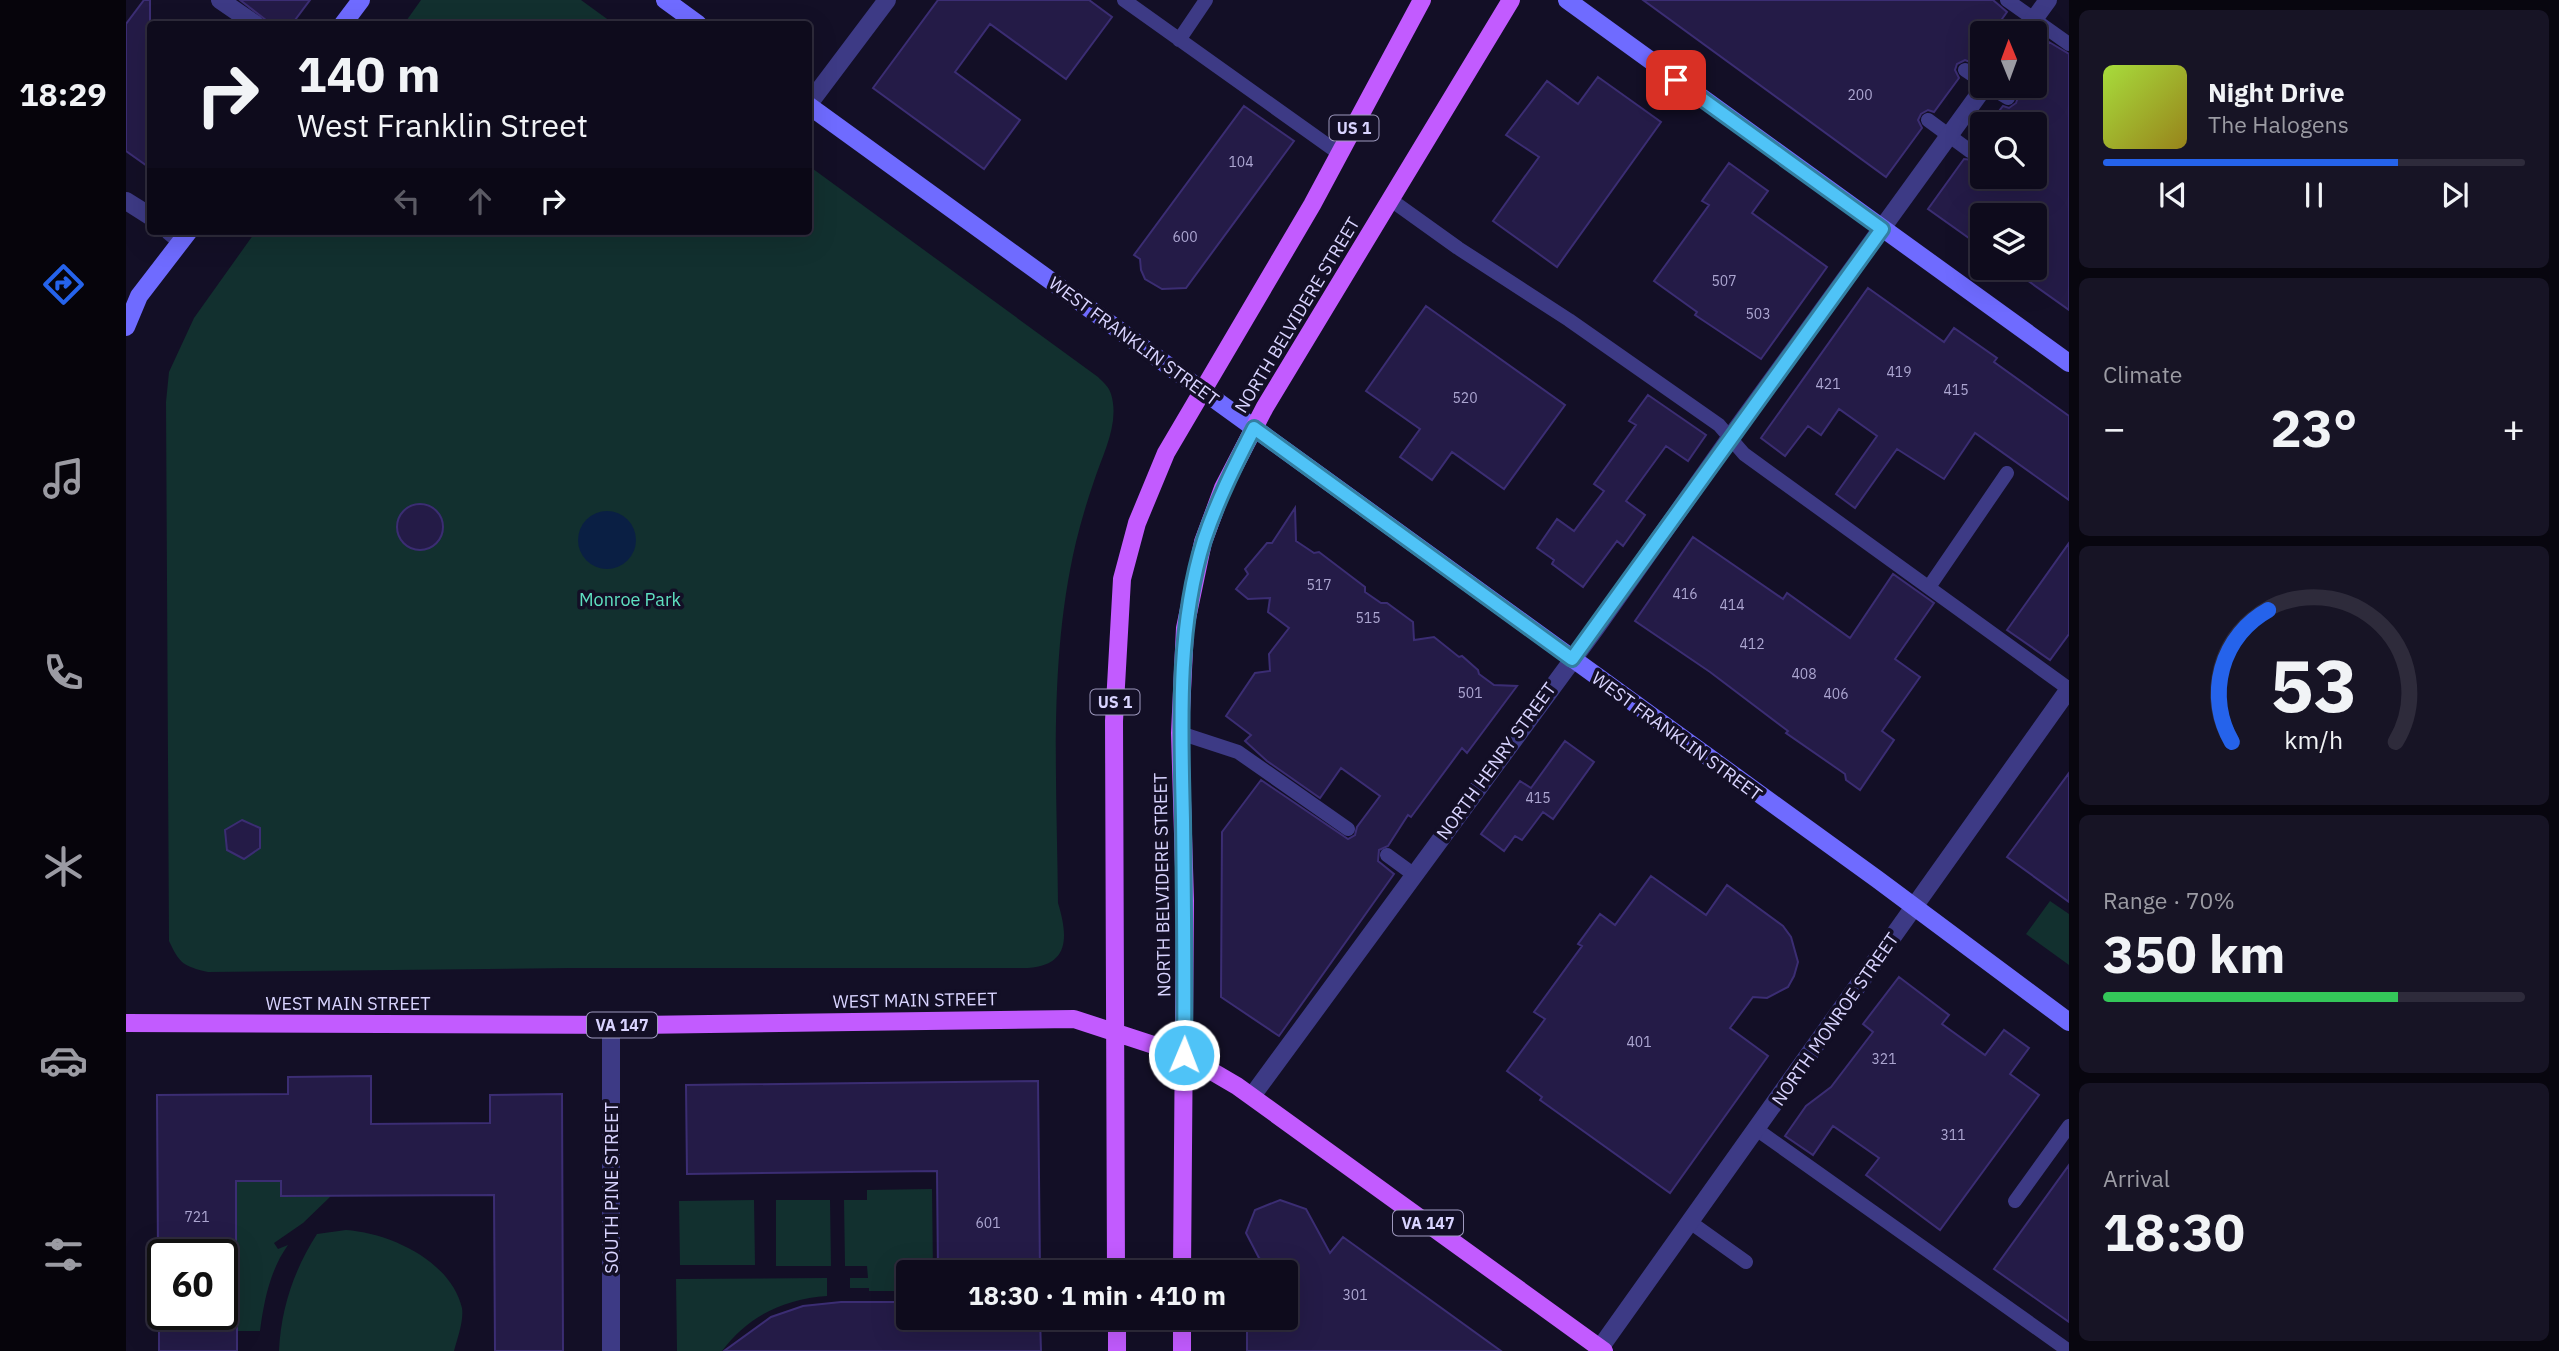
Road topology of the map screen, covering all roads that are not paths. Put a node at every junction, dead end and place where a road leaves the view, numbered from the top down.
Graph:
1 (220, 0) edge
2 (361, 0) edge
3 (665, 0) edge
4 (887, 0) edge
5 (1124, 0) edge
6 (1206, 0) edge
7 (1423, 0) edge
8 (1511, 0) edge
9 (1567, 0) edge
10 (2007, 0) edge
11 (2048, 0) edge
12 (251, 21) edge
13 (345, 21) edge
14 (694, 21) edge
15 (2025, 21) edge
16 (2033, 21) edge
17 (2048, 35) edge
18 (1179, 40) junction
19 (2069, 44) edge
20 (1965, 70) dead end
21 (1970, 74) edge
22 (1977, 98) edge
23 (812, 100) edge
24 (812, 108) edge
25 (1928, 120) dead end
26 (1950, 135) junction
27 (1970, 151) dead end
28 (1340, 154) junction
29 (1391, 200) junction
30 (126, 201) edge
31 (147, 214) edge
32 (1882, 229) junction
33 (179, 235) edge
34 (126, 327) edge
35 (2069, 363) edge
36 (1201, 391) junction
37 (1254, 428) junction
38 (1730, 438) junction
39 (2007, 472) dead end
40 (1929, 587) junction
41 (1572, 659) junction
42 (2069, 689) edge
43 (1181, 733) junction
44 (1348, 829) dead end
45 (1387, 855) dead end
46 (1413, 874) junction
47 (1914, 907) junction
48 (2069, 1022) edge
49 (126, 1023) edge
50 (611, 1025) junction
51 (1116, 1031) junction
52 (1184, 1055) junction
53 (1252, 1096) junction
54 (2069, 1126) edge
55 (1756, 1129) junction
56 (2015, 1201) dead end
57 (1690, 1222) junction
58 (1116, 1260) edge
59 (1182, 1260) edge
60 (1746, 1262) dead end
61 (1117, 1330) edge
62 (1182, 1330) edge
63 (1602, 1350) edge
64 (611, 1351) edge
65 (1117, 1351) edge
66 (1182, 1351) edge
67 (2069, 1351) edge

1 - 12 street
2 - 13 street
3 - 14 street
4 - 23 street
5 - 18 lane
6 - 18 lane
7 - 28 main road, US 1
8 - 29 main road, NORTH BELVIDERE STREET
9 - 32 street
10 - 15 lane
11 - 16 street
17 - 19 lane
18 - 28 lane
20 - 21 lane
22 - 26 street, NORTH HENRY STREET
24 - 36 street, WEST FRANKLIN STREET
25 - 26 lane
26 - 27 lane
26 - 32 street, NORTH HENRY STREET
28 - 36 main road, US 1
29 - 37 main road, NORTH BELVIDERE STREET
29 - 38 lane
30 - 31 street
32 - 35 street
32 - 38 street, NORTH HENRY STREET
33 - 34 street
36 - 37 street, WEST FRANKLIN STREET
36 - 51 main road, US 1
37 - 41 street, WEST FRANKLIN STREET
37 - 43 main road, NORTH BELVIDERE STREET
38 - 40 lane
38 - 41 street, NORTH HENRY STREET
39 - 40 lane
40 - 42 lane
41 - 46 street, NORTH HENRY STREET
41 - 47 street, WEST FRANKLIN STREET
42 - 47 street, NORTH MONROE STREET
43 - 44 lane
43 - 52 main road, NORTH BELVIDERE STREET
45 - 46 lane
46 - 53 street, NORTH HENRY STREET
47 - 48 street, WEST FRANKLIN STREET
47 - 55 street, NORTH MONROE STREET
49 - 50 main road, WEST MAIN STREET / VA 147
50 - 51 main road, WEST MAIN STREET / VA 147
50 - 64 street, SOUTH PINE STREET
51 - 52 main road, WEST MAIN STREET / VA 147
51 - 58 main road, US 1
52 - 53 main road, WEST MAIN STREET / VA 147
52 - 59 main road, NORTH BELVIDERE STREET
53 - 63 main road, WEST MAIN STREET / VA 147
54 - 56 lane
55 - 57 street, NORTH MONROE STREET
55 - 67 lane
57 - 60 lane
57 - 63 street, NORTH MONROE STREET
61 - 65 main road
62 - 66 main road

